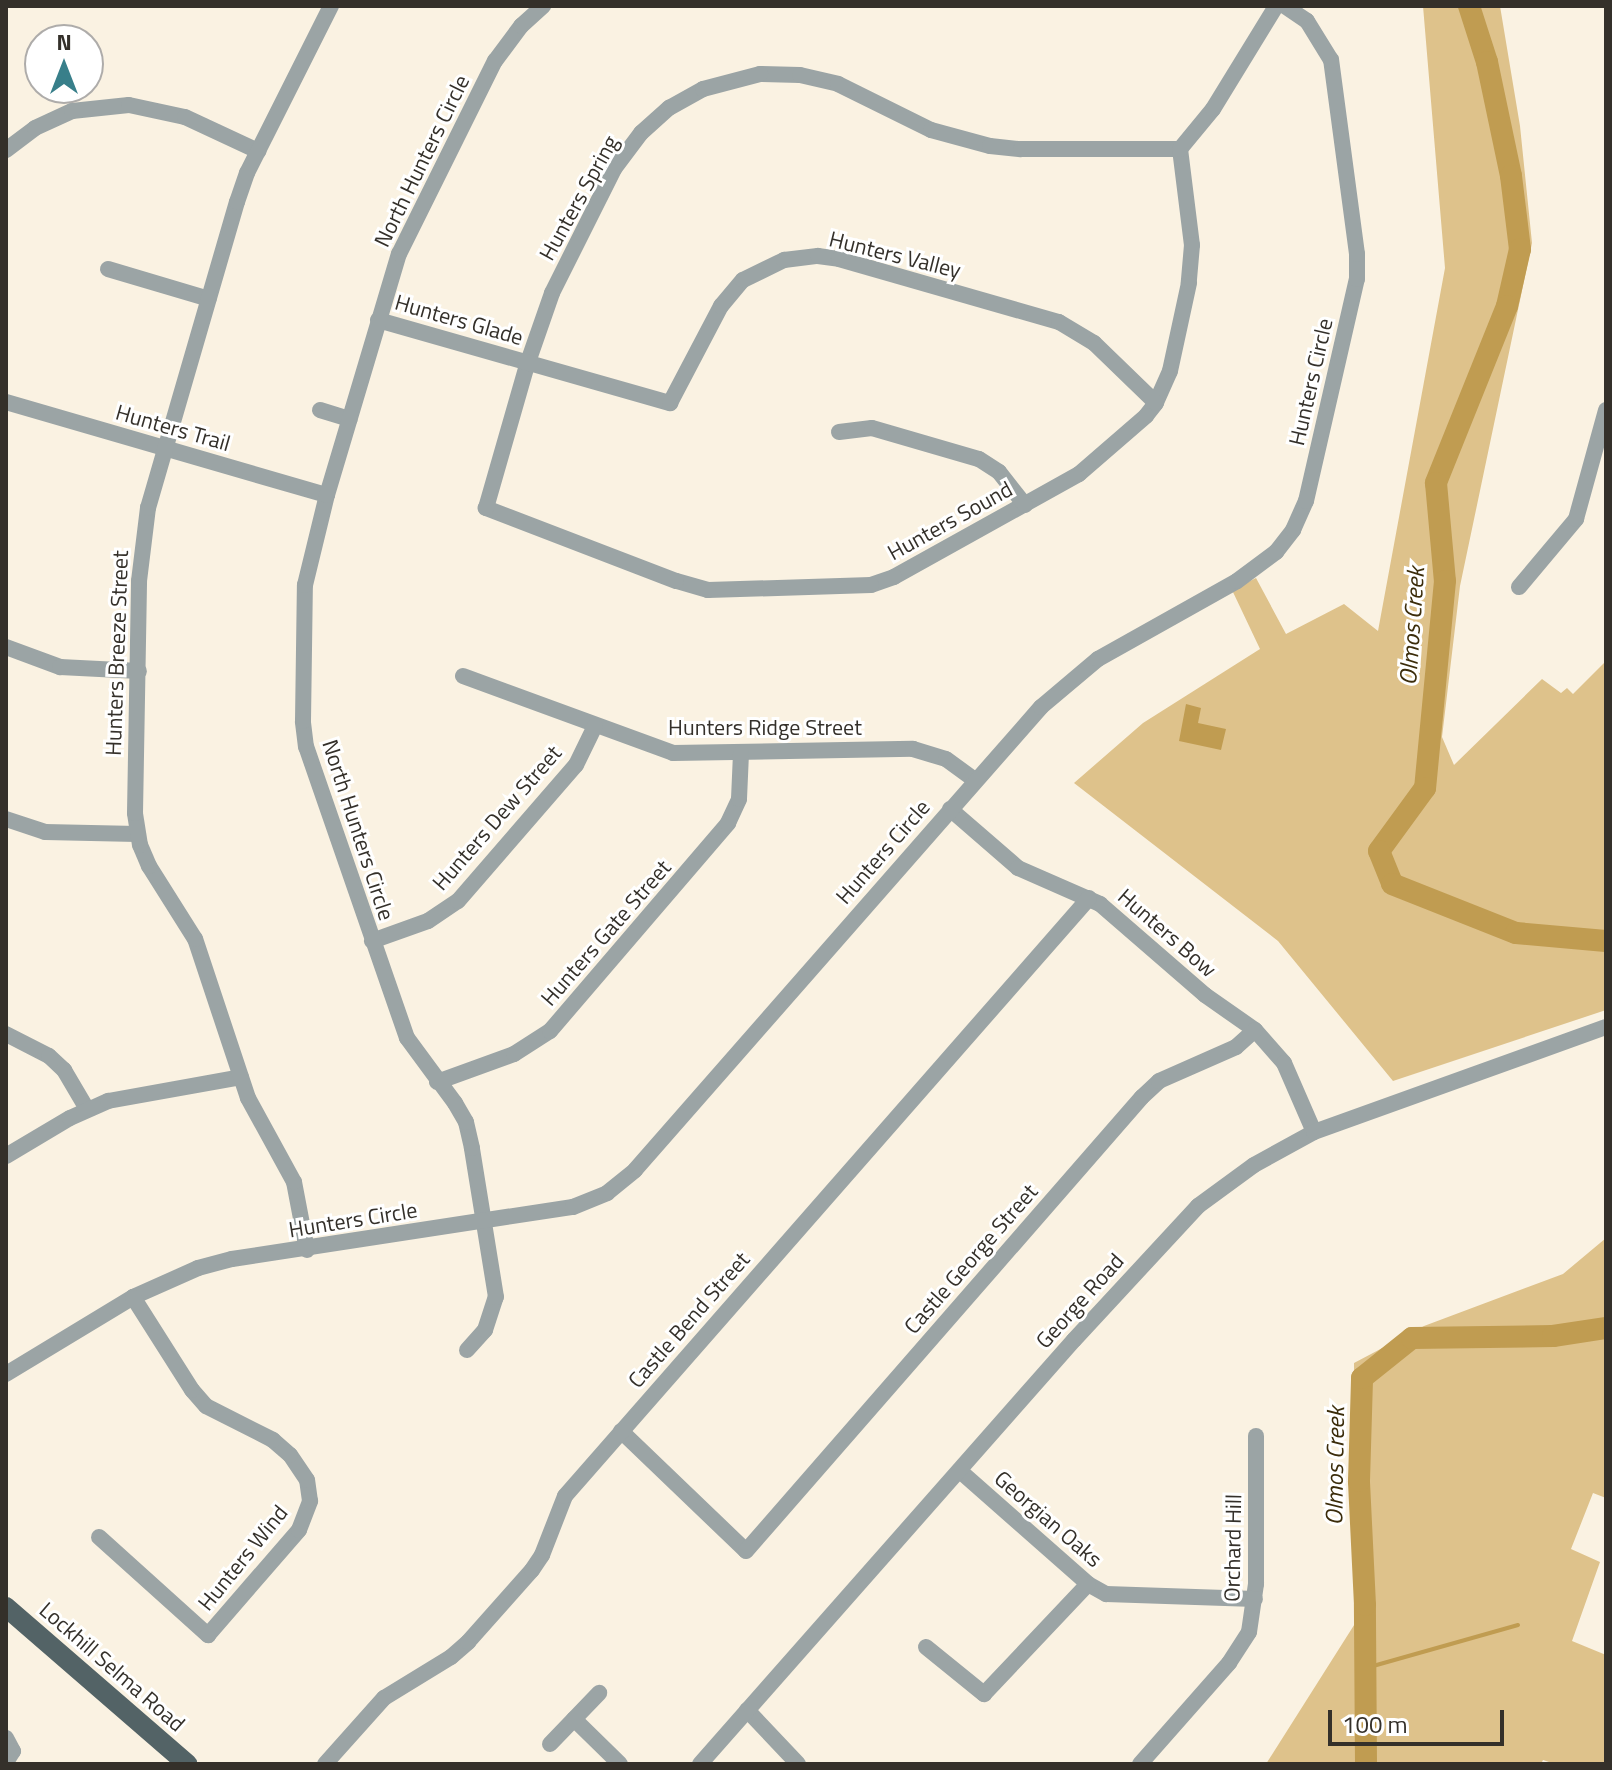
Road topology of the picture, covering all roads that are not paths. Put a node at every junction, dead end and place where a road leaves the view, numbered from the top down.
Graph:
1 (543, 6) edge
2 (1276, 6) edge
3 (1285, 6) edge
4 (327, 7) edge
5 (1180, 149) junction
6 (6, 150) edge
7 (258, 151) junction
8 (108, 269) dead end
9 (209, 299) junction
10 (378, 320) junction
11 (528, 362) junction
12 (6, 402) edge
13 (1156, 403) junction
14 (320, 410) dead end
15 (1606, 410) edge
16 (350, 419) junction
17 (839, 432) dead end
18 (165, 449) junction
19 (327, 495) junction
20 (1025, 505) junction
21 (486, 508) joint
22 (1519, 587) dead end
23 (6, 647) edge
24 (139, 671) junction
25 (463, 676) dead end
26 (595, 726) junction
27 (741, 753) junction
28 (975, 780) junction
29 (950, 809) junction
30 (6, 819) edge
31 (137, 834) junction
32 (1089, 898) junction
33 (372, 941) junction
34 (1606, 1027) edge
35 (1255, 1030) junction
36 (6, 1034) edge
37 (241, 1077) junction
38 (437, 1082) junction
39 (87, 1109) junction
40 (1314, 1132) junction
41 (6, 1156) edge
42 (484, 1222) junction
43 (307, 1250) junction
44 (133, 1297) junction
45 (467, 1350) dead end
46 (6, 1374) edge
47 (621, 1431) junction
48 (1256, 1436) dead end
49 (960, 1471) junction
50 (99, 1537) dead end
51 (1088, 1584) junction
52 (1255, 1599) junction
53 (6, 1607) edge
54 (926, 1647) dead end
55 (599, 1693) dead end
56 (747, 1710) junction
57 (574, 1719) junction
58 (6, 1738) edge
59 (550, 1744) dead end
60 (6, 1762) edge
61 (187, 1764) edge
62 (325, 1764) edge
63 (620, 1764) edge
64 (700, 1764) edge
65 (798, 1764) edge
66 (1140, 1764) edge

1 - 10 street, North Hunters Circle
2 - 5 street
3 - 28 street, Hunters Circle
4 - 7 street, Hunters Breeze Street
5 - 11 street, Hunters Spring
5 - 13 street, Hunters Sound
6 - 7 street
7 - 9 street, Hunters Breeze Street
8 - 9 street
9 - 18 street, Hunters Breeze Street
10 - 11 street, Hunters Glade
10 - 16 street, North Hunters Circle
11 - 13 street, Hunters Valley
11 - 21 street, Hunters Spring
12 - 18 street, Hunters Trail
13 - 20 street, Hunters Sound
14 - 16 street
15 - 22 street
16 - 19 street, North Hunters Circle
17 - 20 street
18 - 19 street, Hunters Trail
18 - 24 street, Hunters Breeze Street
19 - 33 street, North Hunters Circle
20 - 21 street, Hunters Sound
23 - 24 street
24 - 31 street, Hunters Breeze Street
25 - 26 street, Hunters Ridge Street
26 - 27 street, Hunters Ridge Street
26 - 33 street, Hunters Dew Street
27 - 28 street, Hunters Ridge Street
27 - 38 street, Hunters Gate Street
28 - 29 street, Hunters Circle
29 - 32 street, Hunters Bow
29 - 42 street, Hunters Circle
30 - 31 street
31 - 37 street, Hunters Breeze Street
32 - 35 street, Hunters Bow
32 - 47 street, Castle Bend Street
33 - 38 street, North Hunters Circle
34 - 40 street, George Road
35 - 40 street, Hunters Bow
35 - 47 street, Castle George Street
36 - 39 street
37 - 39 street
37 - 43 street, Hunters Breeze Street
38 - 42 street, North Hunters Circle
39 - 41 street
40 - 49 street, George Road
42 - 43 street, Hunters Circle
42 - 45 street, North Hunters Circle
43 - 44 street, Hunters Circle
44 - 46 street, Hunters Circle
44 - 50 street, Hunters Wind
47 - 62 street, Castle Bend Street
48 - 52 street, Orchard Hill
49 - 51 street, Georgian Oaks
49 - 56 street, George Road
51 - 52 street, Georgian Oaks
51 - 54 street
52 - 66 street, Orchard Hill
53 - 61 main road, Lockhill Selma Road
55 - 57 street
56 - 64 street, George Road
56 - 65 street
57 - 59 street
57 - 63 street
58 - 60 street

